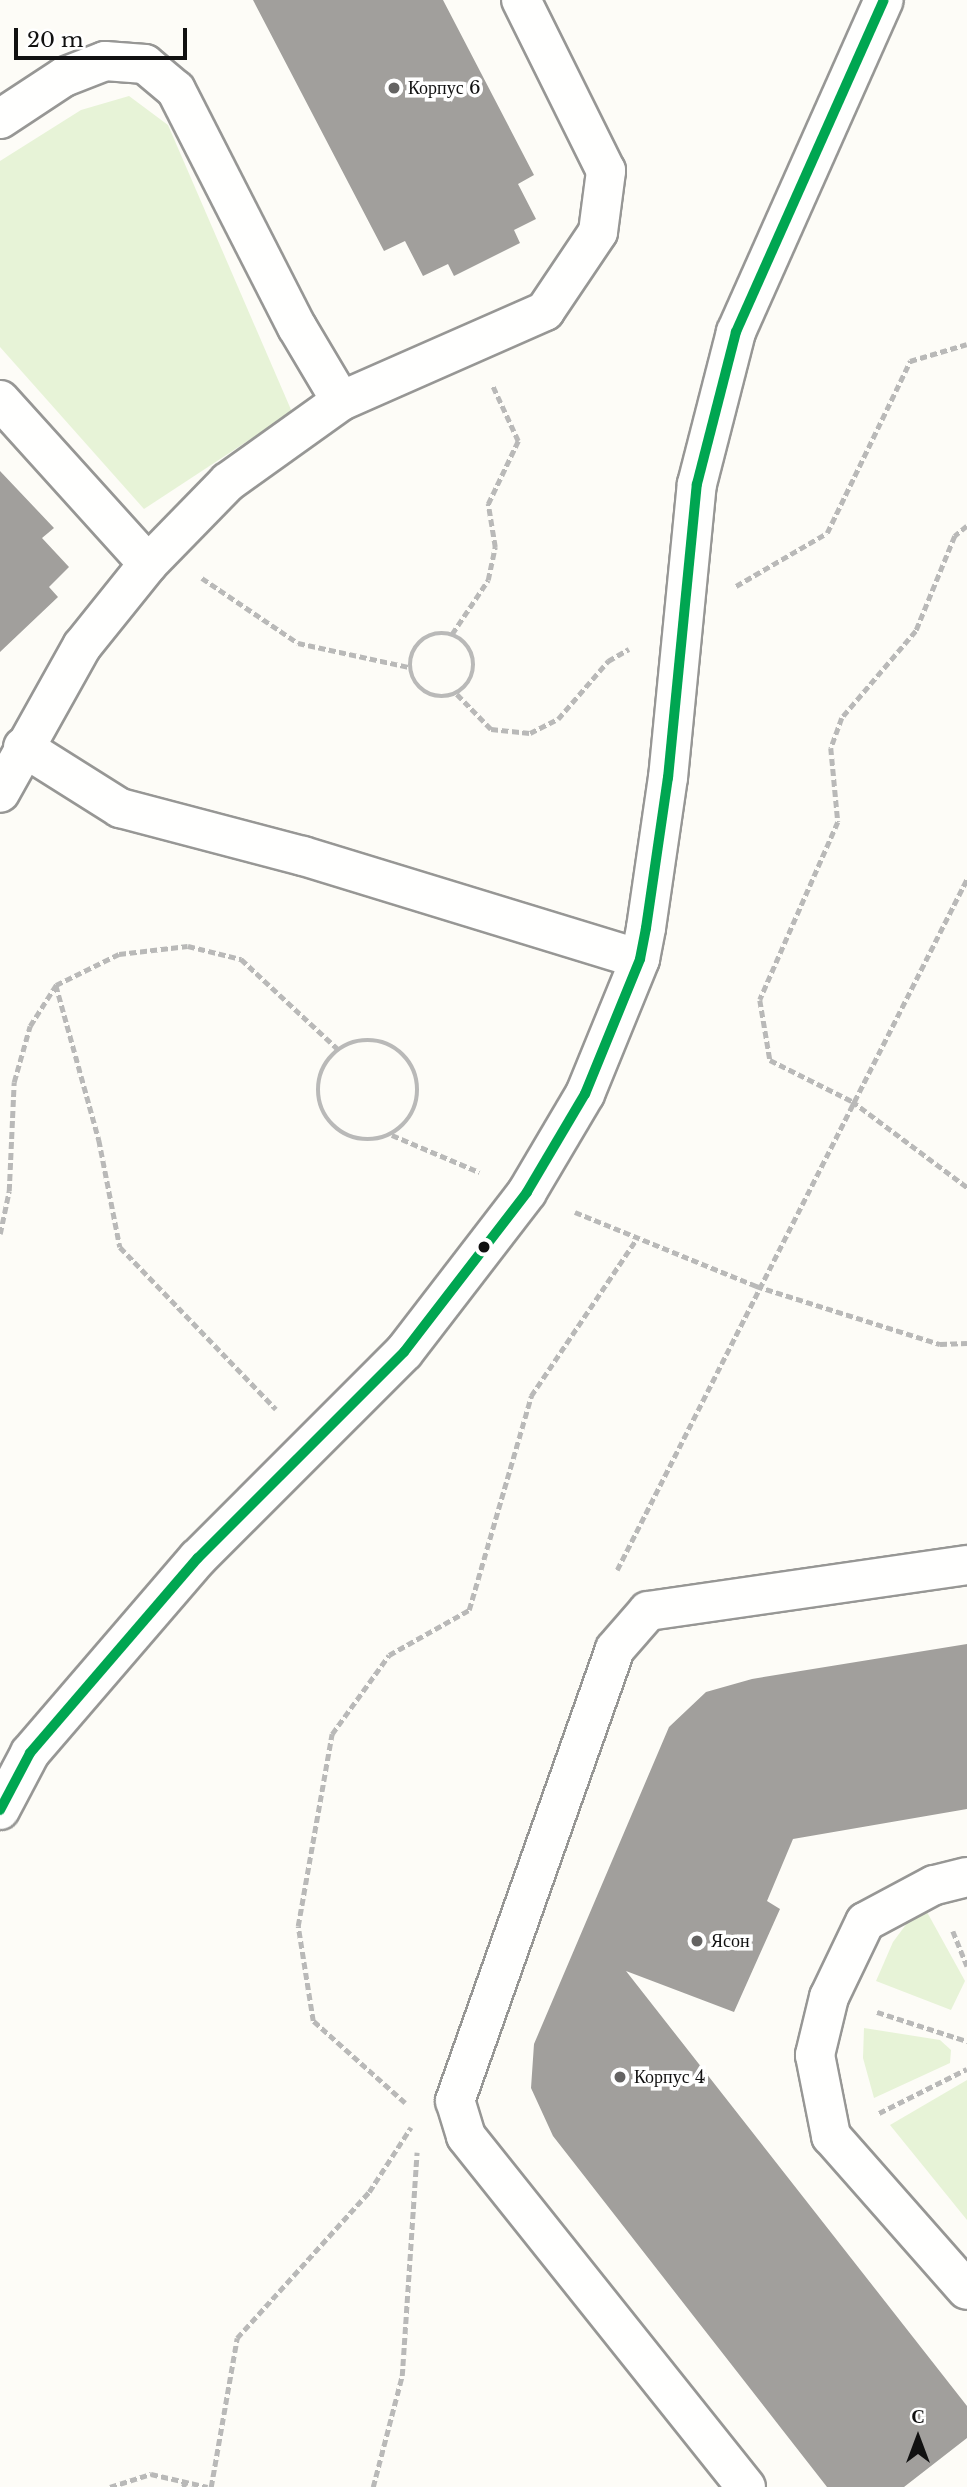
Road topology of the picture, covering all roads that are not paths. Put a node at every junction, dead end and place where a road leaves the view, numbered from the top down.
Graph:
1 (521, 0) edge
2 (884, 0) edge
3 (0, 119) edge
4 (0, 400) edge
5 (341, 401) junction
6 (155, 557) junction
7 (23, 747) junction
8 (0, 793) edge
9 (640, 959) junction
10 (967, 1565) edge
11 (0, 1810) edge
12 (967, 1877) edge
13 (967, 2290) edge
14 (746, 2487) edge

1 - 5 street
2 - 9 street
3 - 5 street
4 - 6 street
5 - 6 street
6 - 7 street
7 - 8 street
7 - 9 street
9 - 11 street
10 - 14 street
12 - 13 street

